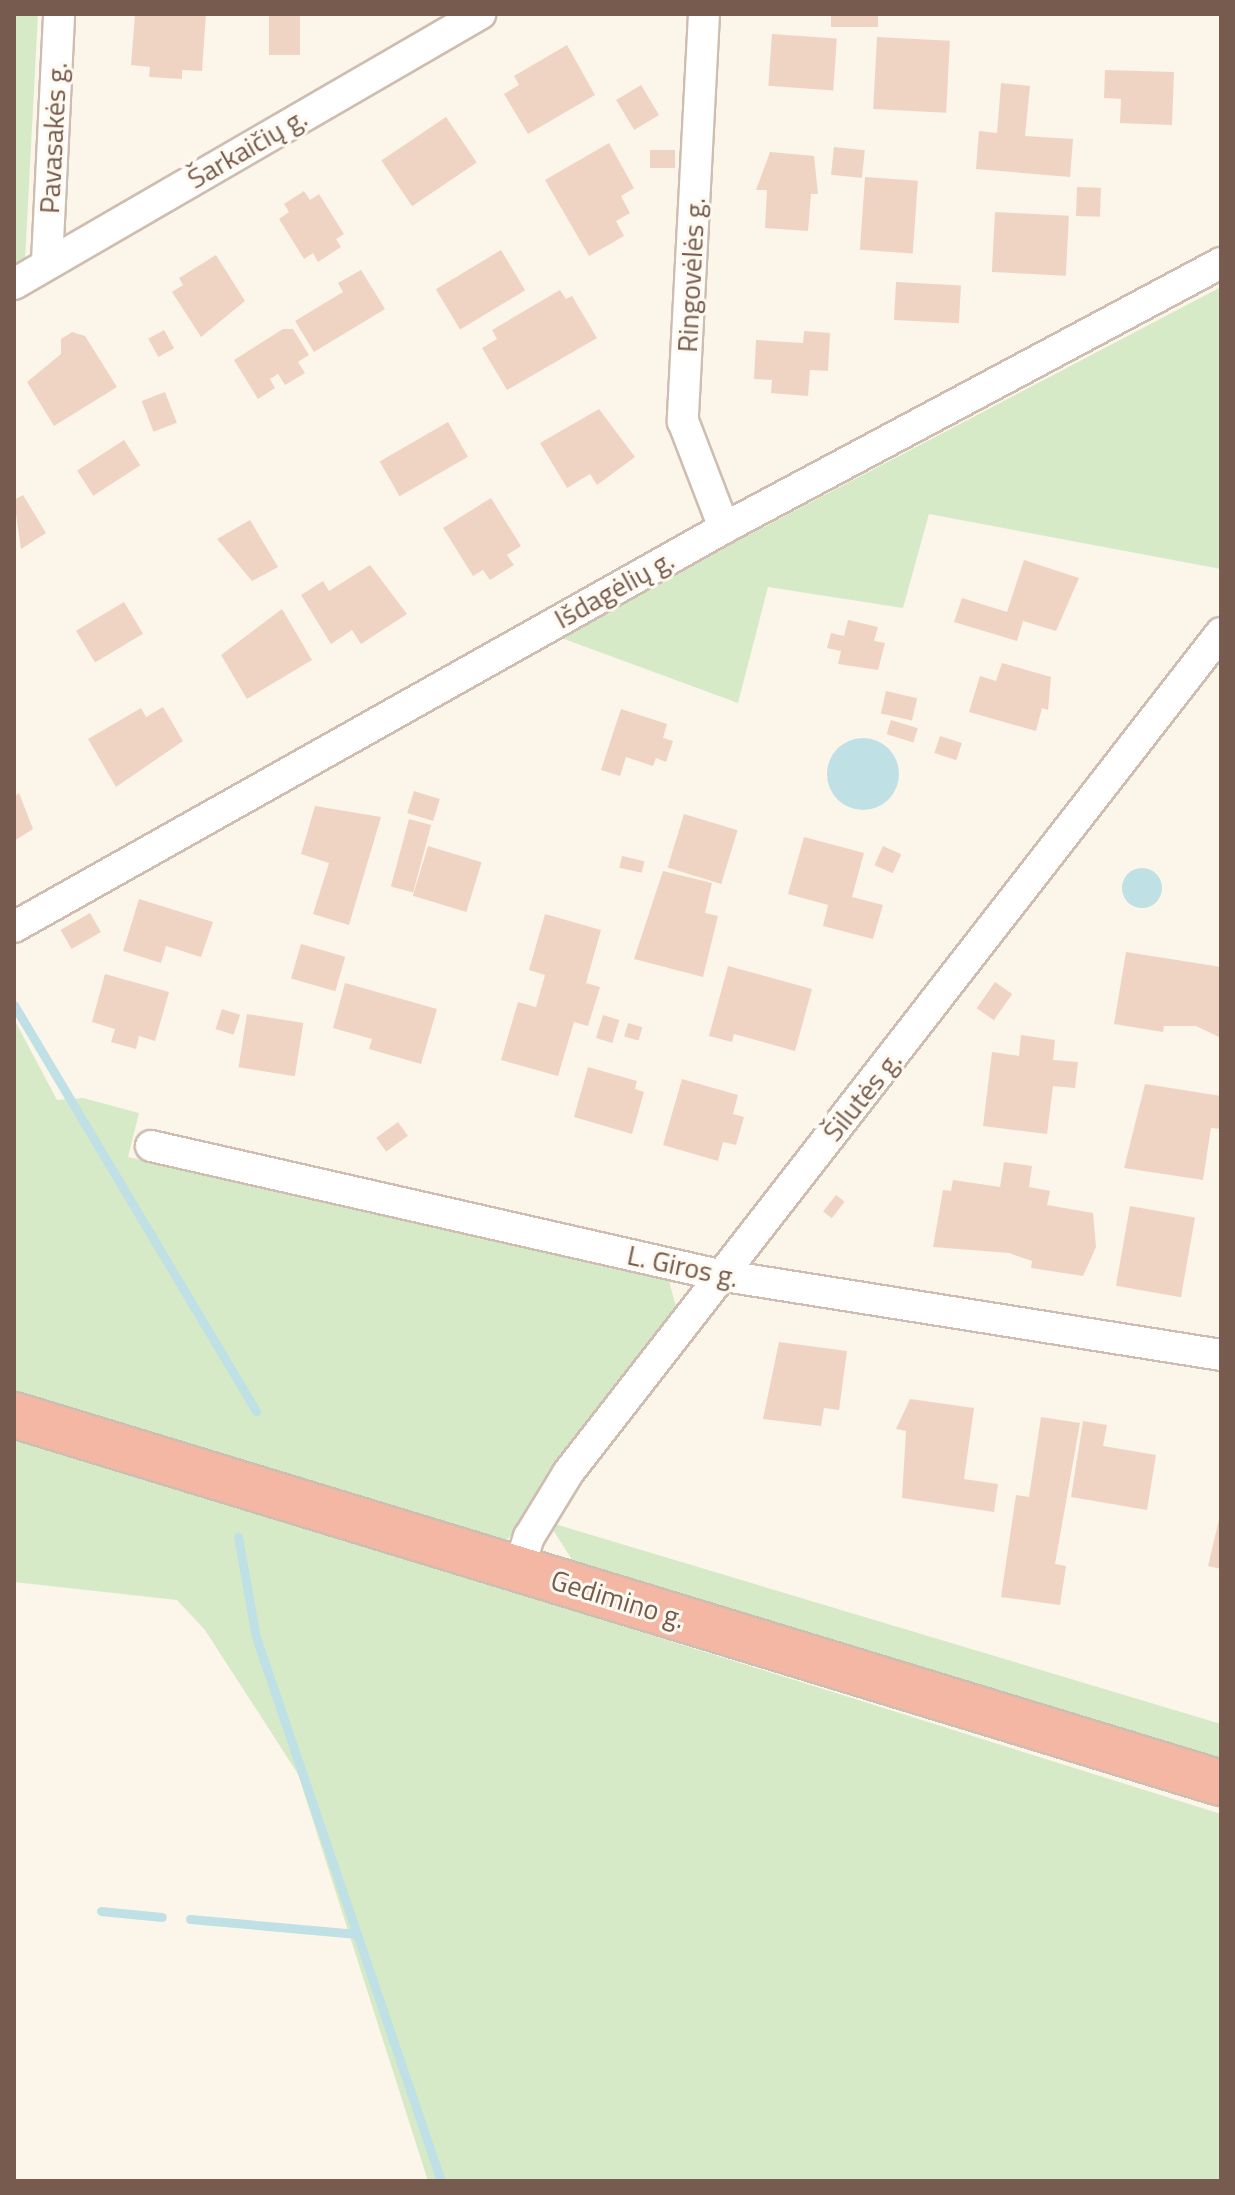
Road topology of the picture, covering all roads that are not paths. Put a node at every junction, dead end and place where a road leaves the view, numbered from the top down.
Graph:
1 (59, 14) edge
2 (480, 14) edge
3 (704, 14) edge
4 (47, 262) junction
5 (1221, 263) edge
6 (14, 284) edge
7 (724, 528) junction
8 (1221, 633) edge
9 (14, 927) edge
10 (151, 1146) dead end
11 (719, 1275) junction
12 (1221, 1355) edge
13 (14, 1415) edge
14 (519, 1569) junction
15 (1221, 1783) edge

1 - 4 street, Pavasakės g.
2 - 4 street, Šarkaičių g.
3 - 7 street, Ringovėlės g.
4 - 6 street, Šarkaičių g.
5 - 7 street, Išdagėlių g.
7 - 9 street, Išdagėlių g.
8 - 11 street, Šilutės g.
10 - 11 street, L. Giros g.
11 - 12 street, L. Giros g.
11 - 14 street, Šilutės g.
13 - 14 highway, Gedimino g.
14 - 15 highway, Gedimino g.

